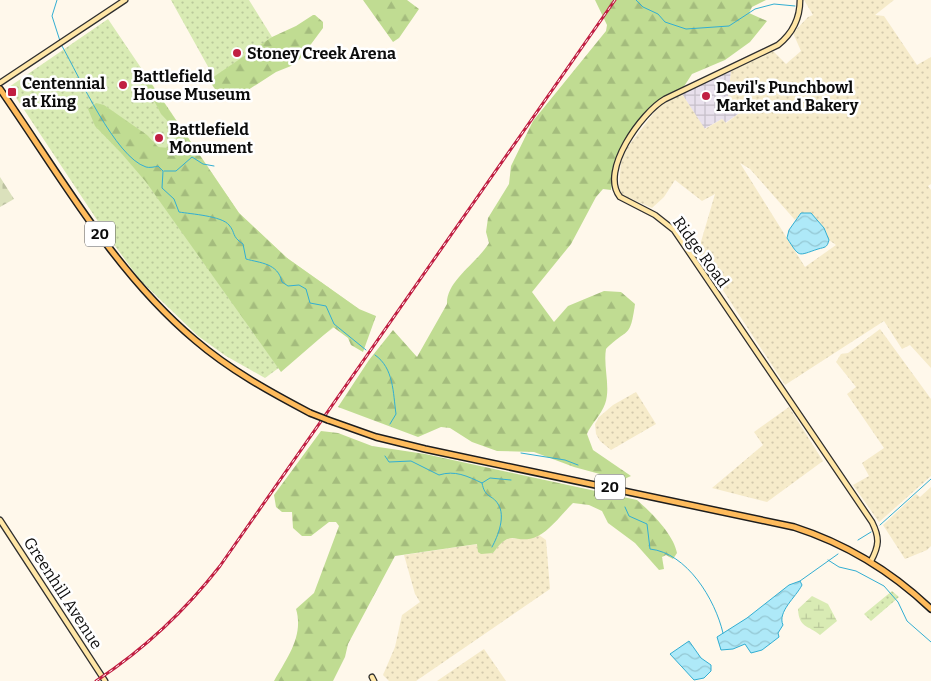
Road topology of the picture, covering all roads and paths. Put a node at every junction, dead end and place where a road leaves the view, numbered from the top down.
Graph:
1 (125, 0) edge
2 (800, 0) edge
3 (0, 83) edge
4 (0, 89) edge
5 (0, 520) edge
6 (871, 561) junction
7 (931, 609) edge
8 (105, 681) edge

1 - 3 main road
2 - 6 main road, Ridge Road
4 - 6 main road, 20, bridge
5 - 8 main road, Greenhill Avenue
6 - 7 main road, 20

